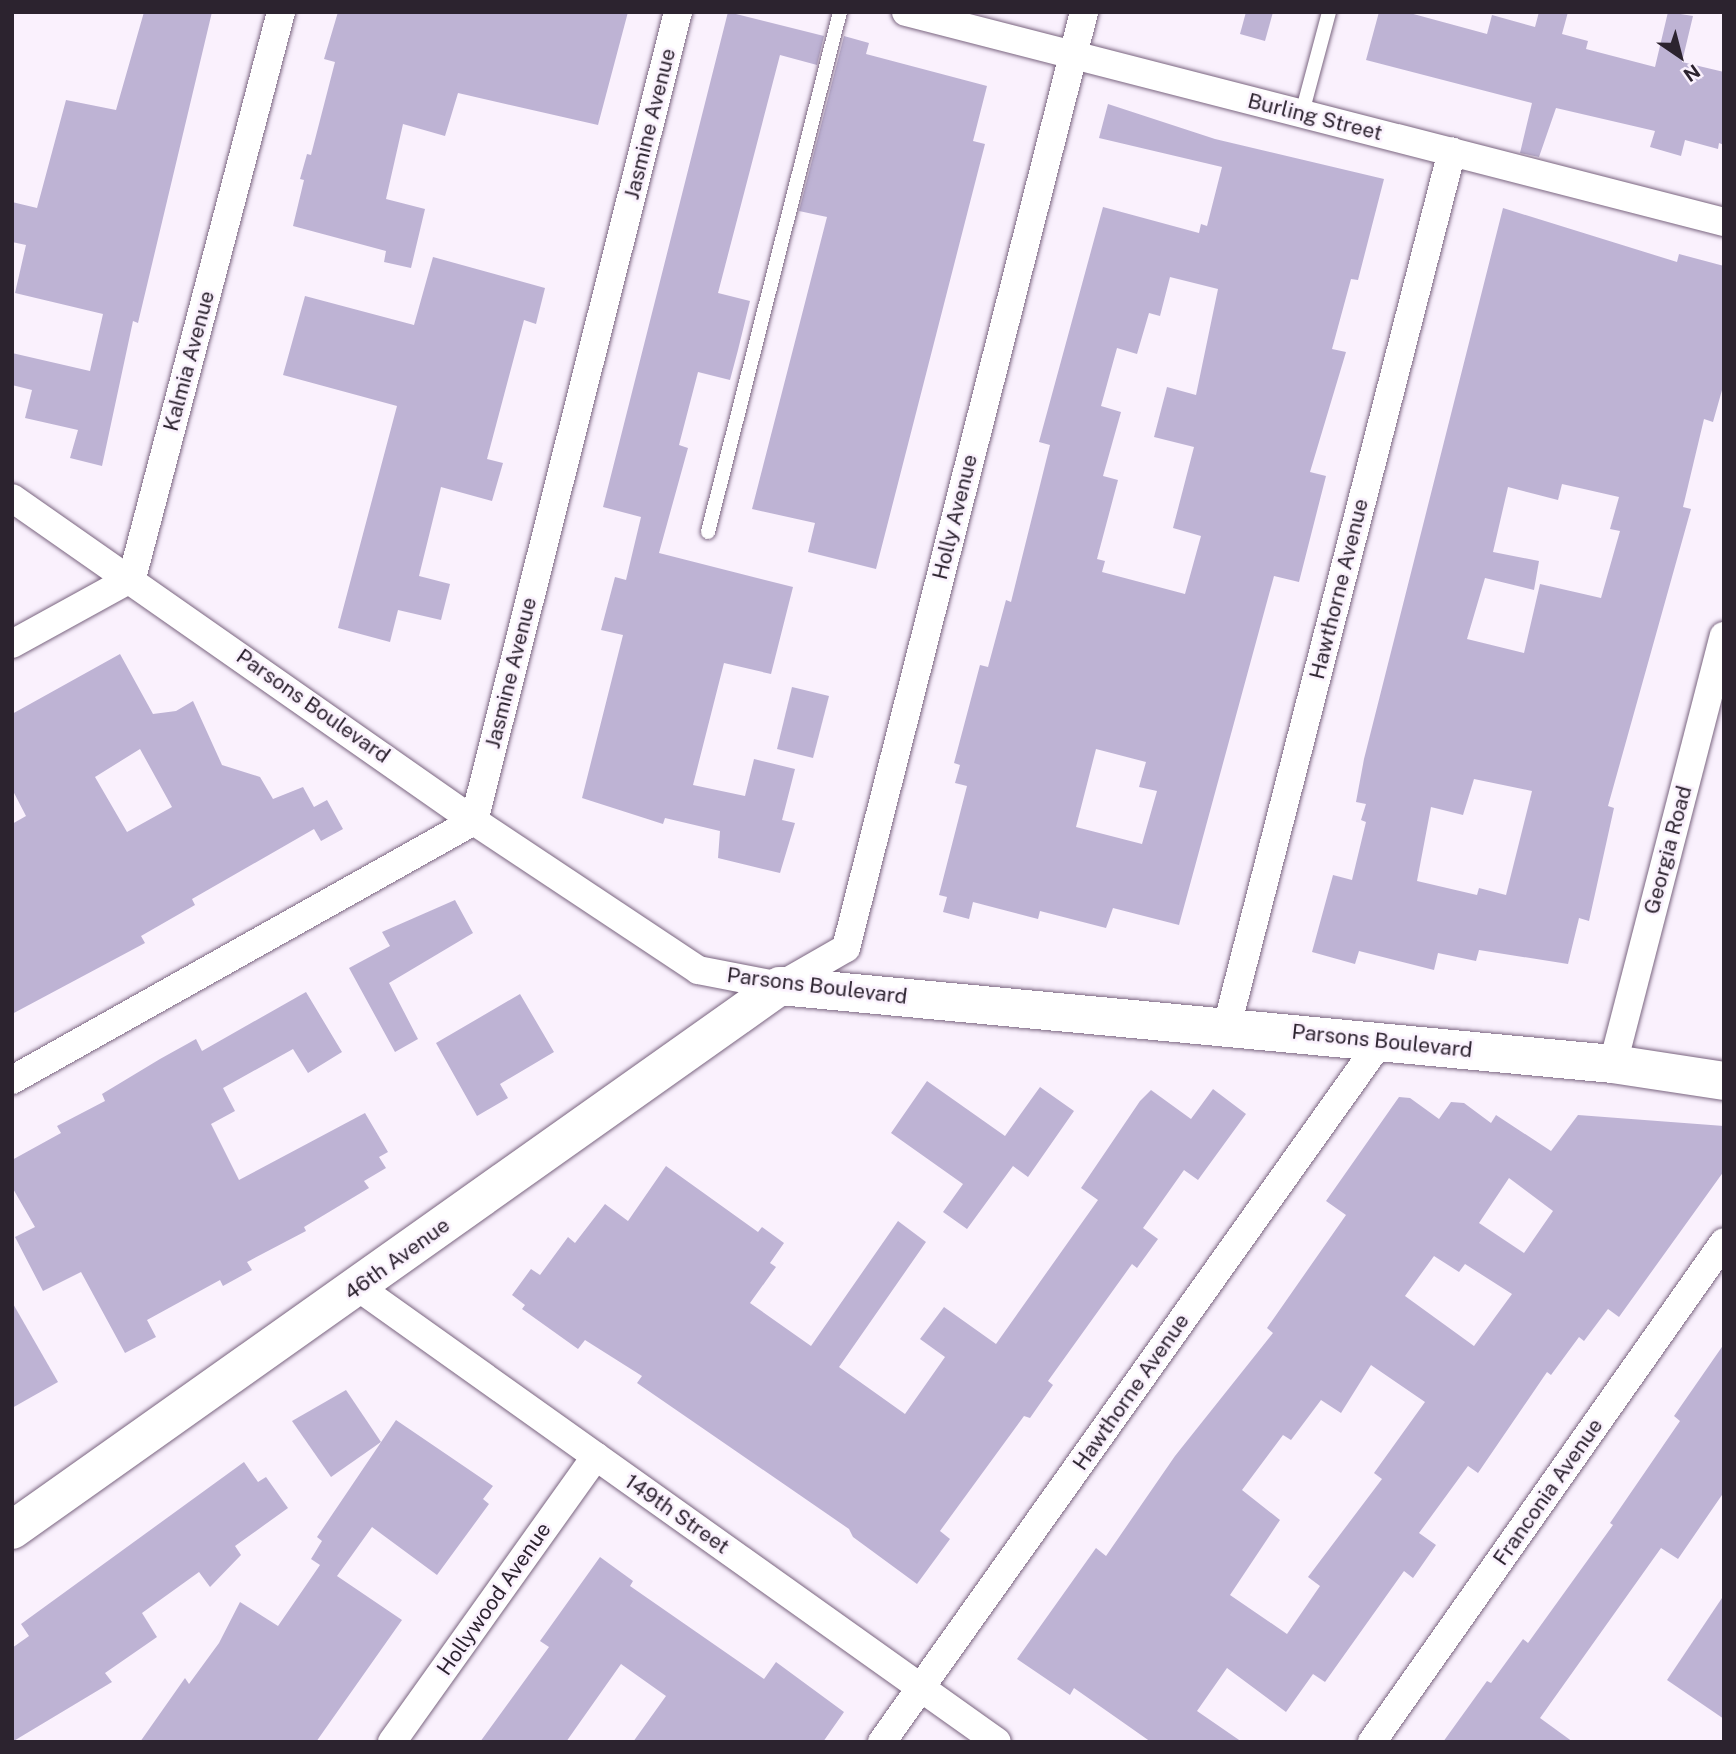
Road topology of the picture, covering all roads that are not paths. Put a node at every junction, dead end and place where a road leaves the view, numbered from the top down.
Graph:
1 (281, 12) edge
2 (678, 12) edge
3 (841, 12) edge
4 (906, 12) edge
5 (1084, 12) edge
6 (1329, 12) edge
7 (1072, 55) junction
8 (1301, 113) junction
9 (1452, 151) junction
10 (1724, 222) edge
11 (12, 498) edge
12 (708, 532) dead end
13 (132, 578) junction
14 (1724, 636) edge
15 (12, 644) edge
16 (474, 821) junction
17 (780, 986) junction
18 (1227, 1026) junction
19 (1380, 1042) junction
20 (1613, 1064) junction
21 (12, 1080) edge
22 (1724, 1082) edge
23 (1724, 1242) edge
24 (358, 1287) junction
25 (596, 1456) junction
26 (12, 1530) edge
27 (921, 1687) junction
28 (393, 1742) edge
29 (882, 1742) edge
30 (997, 1742) edge
31 (1372, 1742) edge

1 - 13 street, Kalmia Avenue
2 - 16 street, Jasmine Avenue
3 - 12 lane
4 - 7 street, Burling Street
5 - 7 street, Holly Avenue
6 - 8 lane
7 - 8 street, Burling Street
7 - 17 street, Holly Avenue
8 - 9 street, Burling Street
9 - 10 street, Burling Street
9 - 18 street, Hawthorne Avenue
11 - 13 street, Parsons Boulevard
13 - 15 street
13 - 16 street, Parsons Boulevard
14 - 20 street, Georgia Road
16 - 17 street, Parsons Boulevard
16 - 21 street
17 - 18 street, Parsons Boulevard
17 - 24 street, 46th Avenue
18 - 19 street, Parsons Boulevard
19 - 20 street, Parsons Boulevard
19 - 27 street, Hawthorne Avenue
20 - 22 street, Parsons Boulevard
23 - 31 street, Franconia Avenue
24 - 25 street, 149th Street
24 - 26 street, 46th Avenue
25 - 27 street, 149th Street
25 - 28 street, Hollywood Avenue
27 - 29 street, Hawthorne Avenue
27 - 30 street, 149th Street

